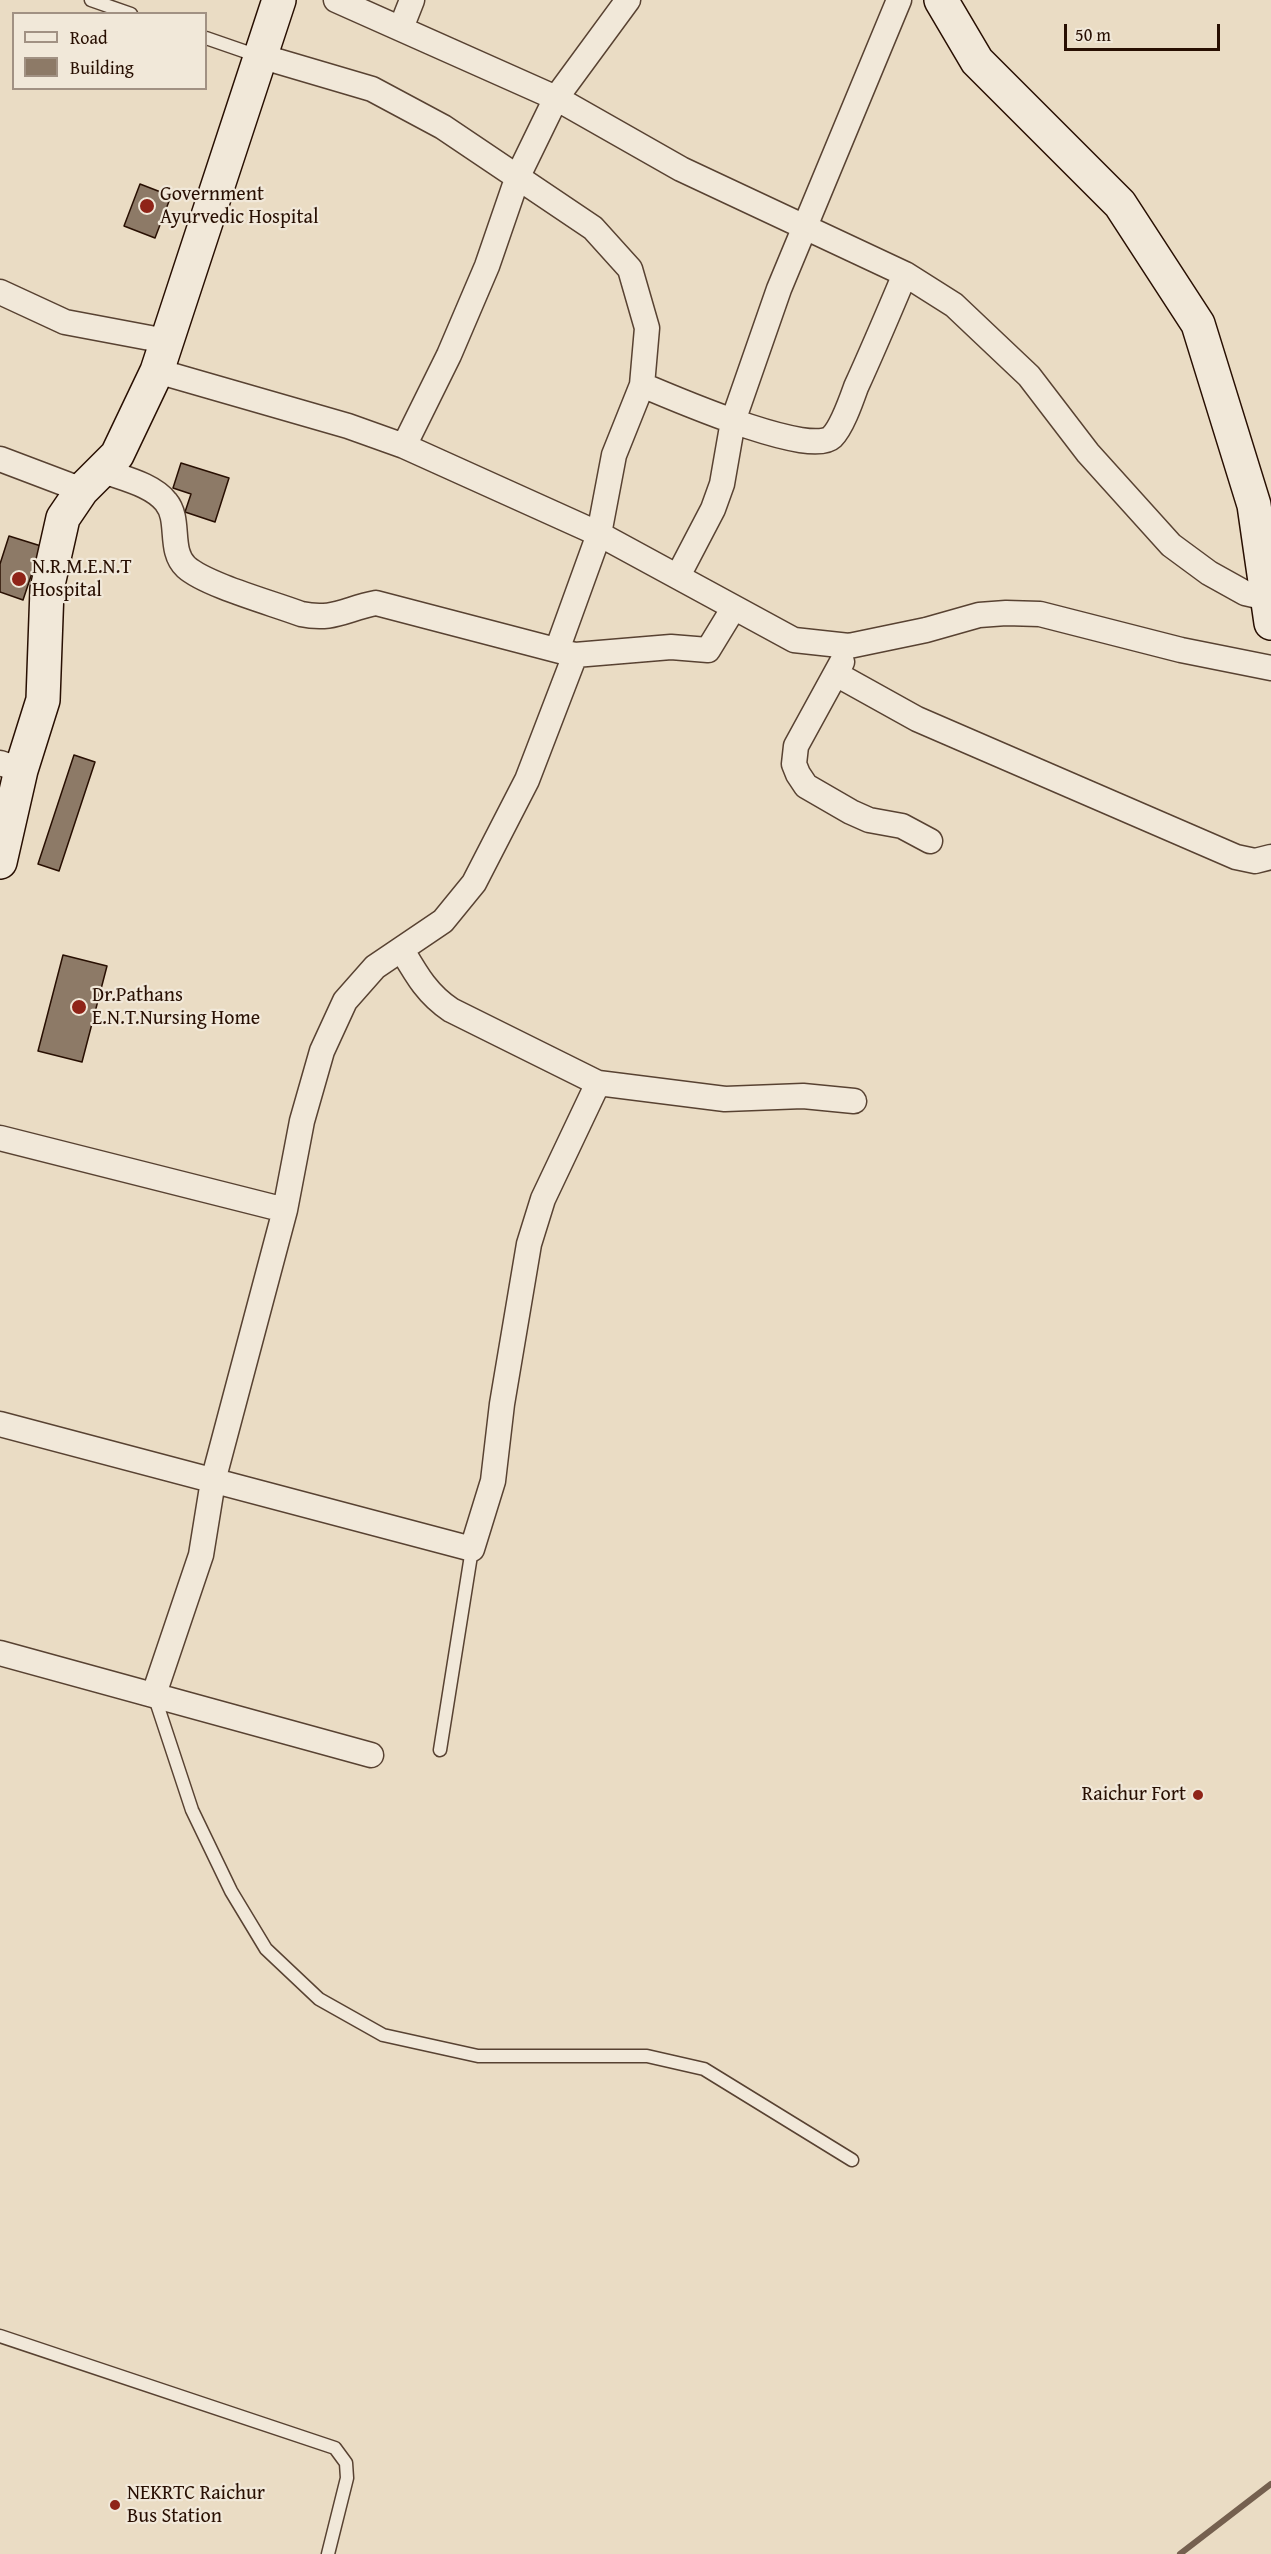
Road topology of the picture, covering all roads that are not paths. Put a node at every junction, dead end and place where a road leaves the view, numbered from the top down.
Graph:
1 (91, 0) edge
2 (279, 0) edge
3 (336, 0) edge
4 (412, 0) edge
5 (628, 0) edge
6 (899, 0) edge
7 (941, 0) edge
8 (125, 12) edge
9 (401, 28) junction
10 (207, 38) edge
11 (260, 56) junction
12 (556, 98) junction
13 (518, 176) junction
14 (804, 228) junction
15 (905, 274) junction
16 (0, 292) edge
17 (162, 356) junction
18 (642, 386) junction
19 (733, 421) junction
20 (404, 446) junction
21 (0, 459) edge
22 (91, 480) junction
23 (599, 534) junction
24 (678, 576) junction
25 (734, 609) junction
26 (1269, 610) edge
27 (849, 646) junction
28 (566, 653) junction
29 (1271, 668) edge
30 (836, 674) junction
31 (11, 766) edge
32 (930, 841) dead end
33 (1271, 857) edge
34 (0, 862) edge
35 (402, 950) junction
36 (598, 1083) junction
37 (854, 1101) dead end
38 (0, 1138) edge
39 (285, 1210) junction
40 (0, 1424) edge
41 (213, 1481) junction
42 (472, 1549) junction
43 (0, 1653) edge
44 (154, 1694) junction
45 (440, 1750) dead end
46 (371, 1755) dead end
47 (852, 2160) dead end
48 (0, 2336) edge
49 (328, 2554) edge

1 - 8 lane
2 - 11 main road
3 - 9 street
4 - 9 street
5 - 12 street
6 - 14 street
7 - 26 main road
9 - 12 street
10 - 11 lane
11 - 13 street
11 - 17 main road
12 - 13 street
12 - 14 street
13 - 18 street
13 - 20 street
14 - 15 street
14 - 19 street
15 - 19 street
15 - 26 street
16 - 17 street
17 - 20 street
17 - 22 main road
18 - 19 street
18 - 23 street
19 - 24 street
20 - 23 street
21 - 22 street
22 - 28 street
22 - 31 main road
23 - 24 street
23 - 28 street
24 - 25 street
25 - 27 street
25 - 28 street
27 - 29 street
27 - 30 street
28 - 35 street
30 - 32 street
30 - 33 street
31 - 34 main road
35 - 36 street
35 - 39 street
36 - 37 street
36 - 42 street
38 - 39 street
39 - 41 street
40 - 41 street
41 - 42 street
41 - 44 street
42 - 45 lane
43 - 44 street
44 - 46 street
44 - 47 lane
48 - 49 lane

